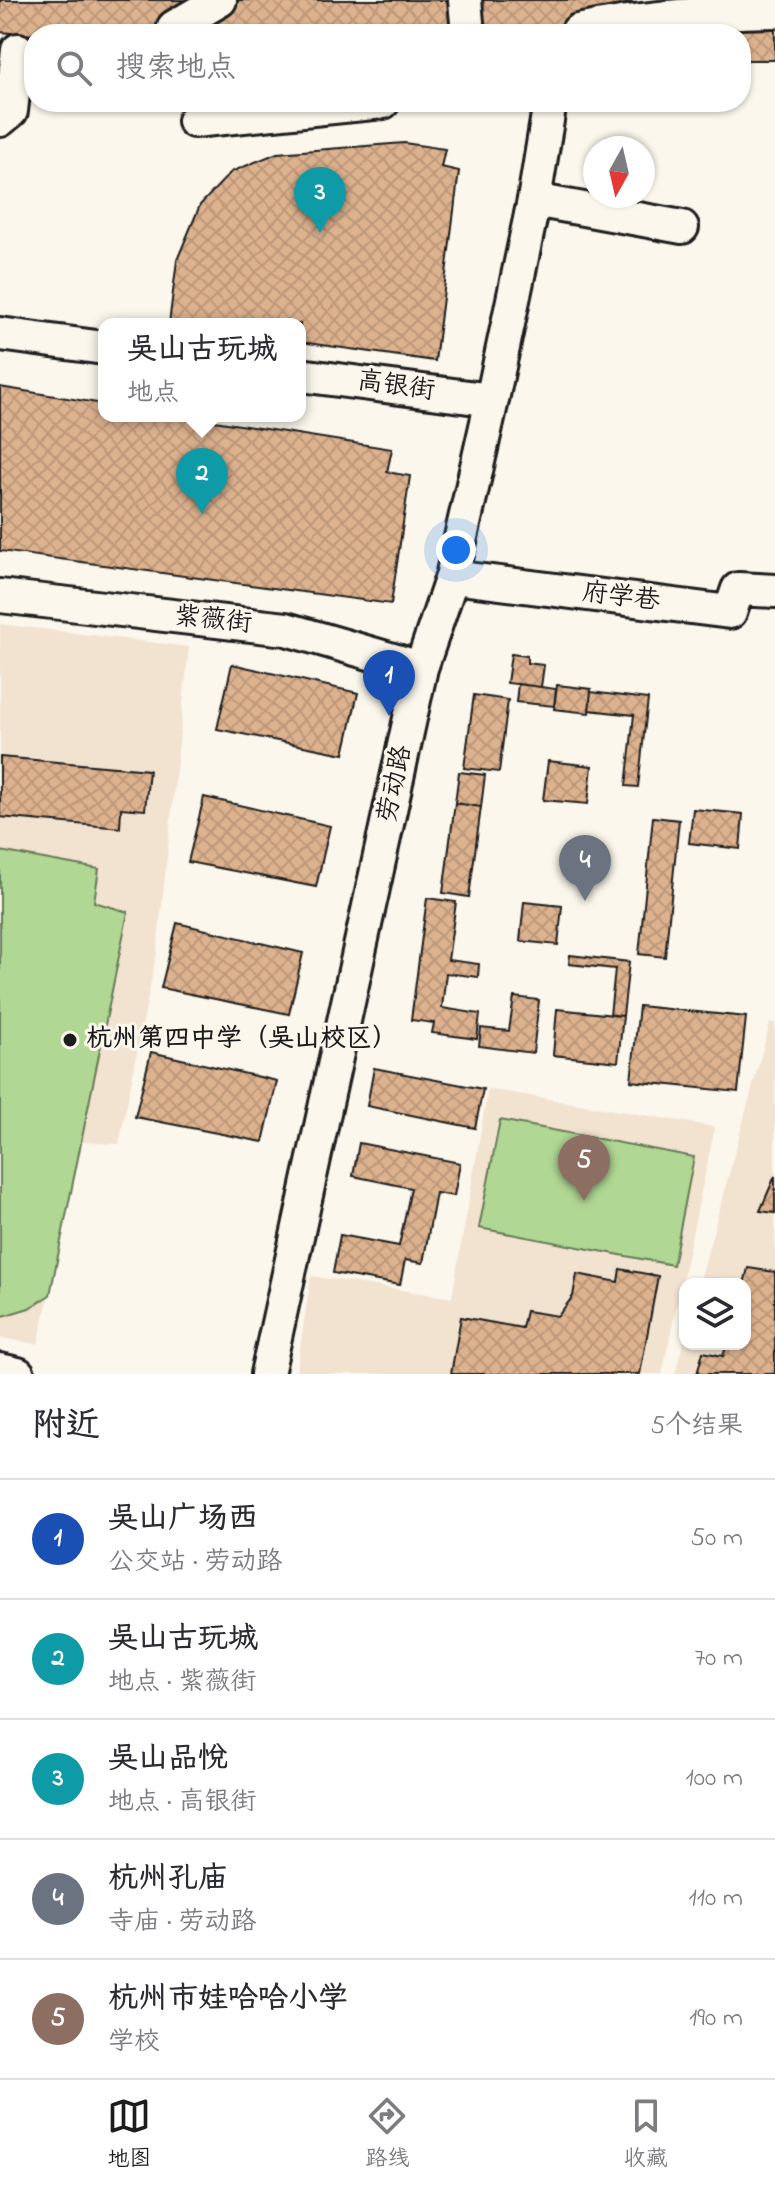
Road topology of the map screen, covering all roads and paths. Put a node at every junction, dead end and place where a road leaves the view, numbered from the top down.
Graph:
1 (220, 0) edge
2 (465, 0) edge
3 (717, 6) edge
4 (775, 11) edge
5 (179, 24) edge
6 (467, 24) edge
7 (609, 24) edge
8 (17, 50) edge
9 (284, 112) edge
10 (548, 112) edge
11 (0, 120) edge
12 (194, 121) dead end
13 (534, 200) junction
14 (682, 227) dead end
15 (0, 334) edge
16 (98, 347) edge
17 (306, 376) edge
18 (492, 400) junction
19 (452, 577) junction
20 (775, 591) edge
21 (0, 596) edge
22 (421, 668) junction
23 (0, 1370) edge
24 (18, 1374) edge
25 (267, 1374) edge

1 - 5 street
2 - 6 street
3 - 4 street
3 - 7 street
8 - 11 street
9 - 12 street
10 - 13 street, 劳动路
13 - 14 street
13 - 18 street, 劳动路
15 - 16 street
17 - 18 street, 高银街
18 - 19 street, 劳动路
19 - 20 street, 府学巷
19 - 22 street, 劳动路
21 - 22 street, 紫薇街
22 - 25 street, 劳动路
23 - 24 street

